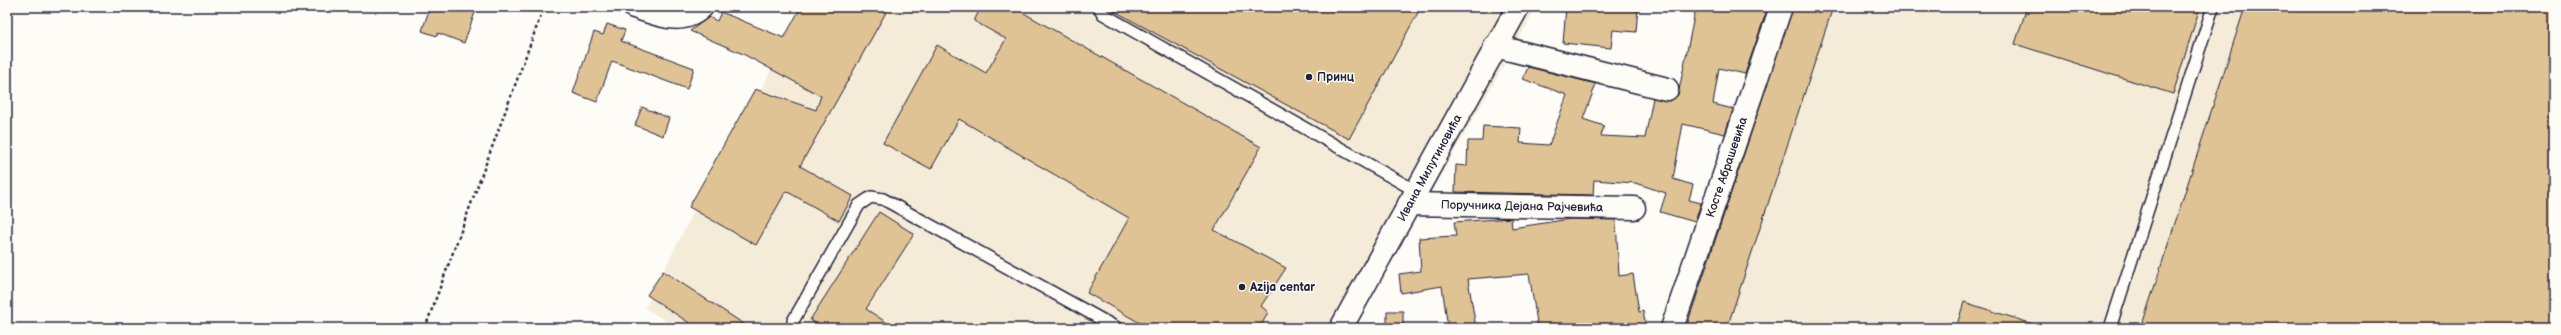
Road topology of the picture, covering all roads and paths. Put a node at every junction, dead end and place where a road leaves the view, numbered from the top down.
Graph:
1 (544, 7) edge
2 (634, 7) edge
3 (702, 7) edge
4 (1099, 7) edge
5 (1518, 7) edge
6 (1782, 7) edge
7 (2213, 7) edge
8 (1495, 46) junction
9 (1667, 89) dead end
10 (1412, 198) junction
11 (1634, 208) dead end
12 (425, 328) edge
13 (793, 328) edge
14 (1117, 328) edge
15 (1341, 328) edge
16 (1672, 328) edge
17 (2110, 328) edge

1 - 12 path
2 - 3 street
4 - 10 lane
5 - 8 street, Ивана Милутиновића
6 - 16 street, Косте Абрашевића
7 - 17 lane
8 - 9 street
8 - 10 street, Ивана Милутиновића
10 - 11 street, Поручника Дејана Рајчевића
10 - 15 street, Ивана Милутиновића
13 - 14 lane

